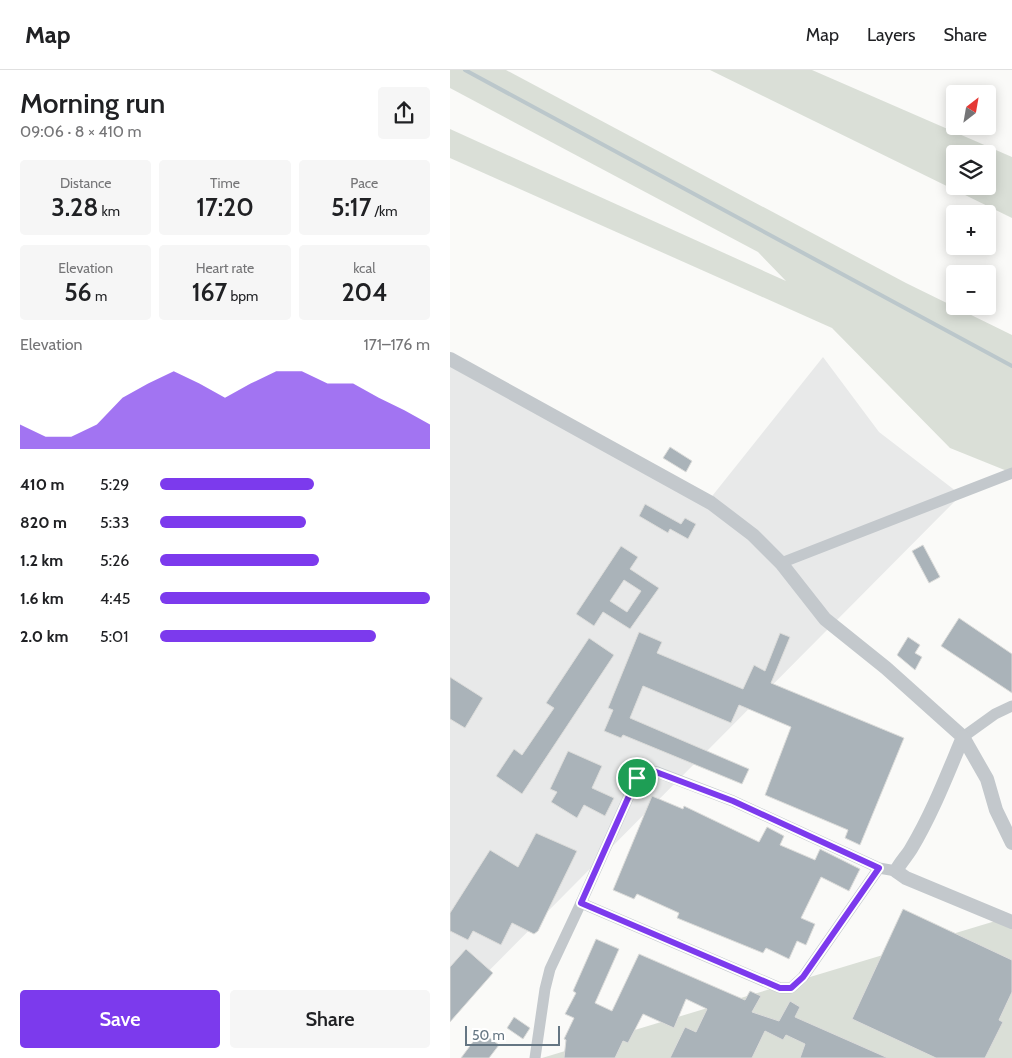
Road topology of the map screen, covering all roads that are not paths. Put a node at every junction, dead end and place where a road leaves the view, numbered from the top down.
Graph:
1 (450, 358) edge
2 (1012, 473) edge
3 (781, 562) junction
4 (1012, 706) edge
5 (963, 737) junction
6 (1012, 842) edge
7 (879, 868) junction
8 (896, 871) junction
9 (581, 903) junction
10 (1012, 922) edge
11 (534, 1058) edge

1 - 3 street
2 - 3 street
3 - 5 street
4 - 5 street
5 - 6 street
5 - 8 street
7 - 8 street
7 - 9 street
7 - 9 street
8 - 10 street
9 - 11 street

